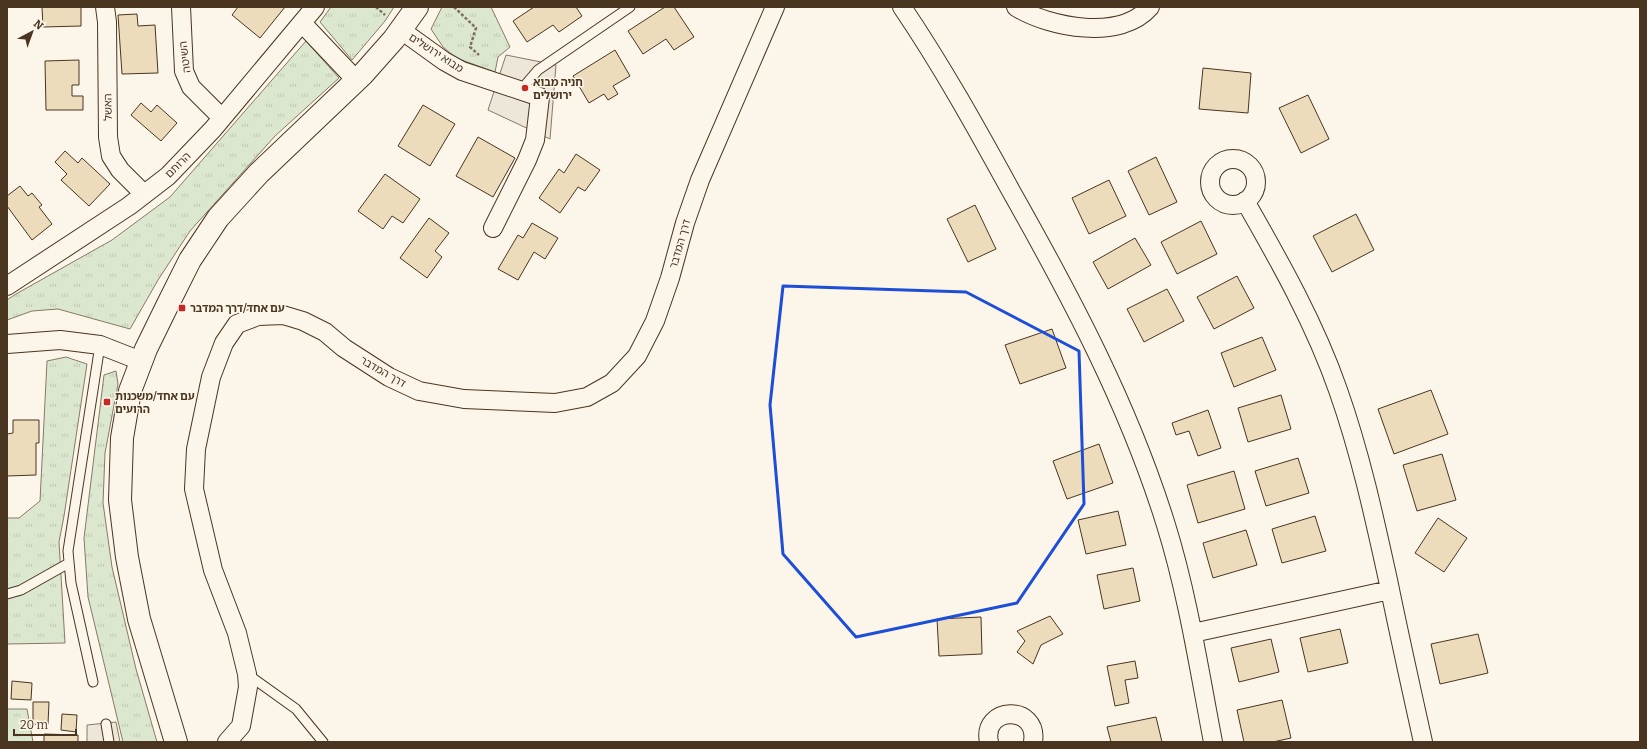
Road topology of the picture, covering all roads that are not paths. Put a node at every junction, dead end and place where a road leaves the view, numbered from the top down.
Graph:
1 (105, 7) edge
2 (181, 7) edge
3 (315, 7) edge
4 (417, 7) edge
5 (630, 7) edge
6 (775, 7) edge
7 (902, 7) edge
8 (1016, 7) edge
9 (1146, 8) edge
10 (302, 23) junction
11 (401, 30) junction
12 (356, 80) junction
13 (520, 91) junction
14 (222, 118) junction
15 (144, 194) junction
16 (1245, 201) dead end
17 (493, 228) dead end
18 (7, 286) edge
19 (7, 344) edge
20 (100, 345) junction
21 (142, 361) junction
22 (69, 563) junction
23 (1390, 590) junction
24 (7, 594) edge
25 (1193, 633) junction
26 (247, 674) junction
27 (93, 682) dead end
28 (106, 724) dead end
29 (108, 742) edge
30 (176, 742) edge
31 (227, 742) edge
32 (323, 742) edge
33 (989, 742) edge
34 (1033, 742) edge
35 (1213, 742) edge
36 (1423, 742) edge

1 - 15 street, האשל
2 - 14 street, השיטה
3 - 10 street, הרותם
4 - 11 street
5 - 13 lane
6 - 26 street, דרך המדבר
7 - 25 street
8 - 9 street
10 - 12 street
10 - 14 street, הרותם
11 - 12 street
11 - 13 street, מבוא ירושלים
12 - 21 street
13 - 17 street, מבוא ירושלים
14 - 15 street, הרותם
15 - 18 street, הרותם
16 - 23 street
19 - 20 street
20 - 21 street
20 - 22 lane
21 - 30 street
22 - 24 lane
22 - 27 lane
23 - 25 street
23 - 36 street
25 - 35 street
26 - 31 street, דרך המדבר
26 - 32 lane
28 - 29 lane
33 - 34 street

